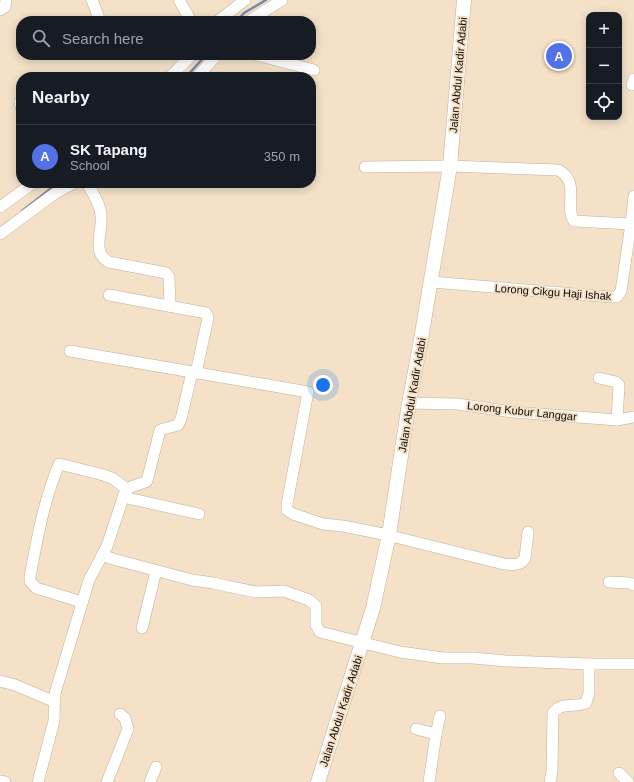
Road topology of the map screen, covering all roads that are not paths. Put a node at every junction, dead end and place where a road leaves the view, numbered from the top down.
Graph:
1 (6, 0) edge
2 (92, 0) edge
3 (179, 0) edge
4 (245, 0) edge
5 (282, 0) edge
6 (464, 0) edge
7 (0, 10) edge
8 (98, 16) edge
9 (188, 16) edge
10 (224, 16) edge
11 (257, 16) edge
12 (187, 60) edge
13 (212, 60) edge
14 (276, 60) edge
15 (314, 70) dead end
16 (175, 72) edge
17 (202, 72) edge
18 (450, 166) junction
19 (365, 168) dead end
20 (26, 188) edge
21 (65, 188) edge
22 (90, 188) edge
23 (634, 196) edge
24 (0, 207) edge
25 (631, 224) junction
26 (0, 234) edge
27 (431, 282) junction
28 (109, 295) dead end
29 (170, 306) junction
30 (70, 351) dead end
31 (194, 372) junction
32 (599, 378) dead end
33 (409, 403) junction
34 (634, 417) edge
35 (617, 420) junction
36 (125, 493) junction
37 (199, 514) dead end
38 (528, 532) dead end
39 (389, 535) junction
40 (102, 554) junction
41 (156, 571) junction
42 (609, 582) dead end
43 (634, 585) edge
44 (82, 602) junction
45 (142, 628) dead end
46 (362, 643) junction
47 (589, 664) junction
48 (634, 664) edge
49 (0, 681) edge
50 (53, 700) junction
51 (120, 714) dead end
52 (440, 716) dead end
53 (416, 729) dead end
54 (436, 734) junction
55 (156, 767) dead end
56 (619, 773) dead end
57 (0, 781) edge
58 (5, 782) edge
59 (38, 782) edge
60 (107, 782) edge
61 (150, 782) edge
62 (318, 782) edge
63 (429, 782) edge
64 (550, 782) edge
65 (628, 782) edge

1 - 7 street
2 - 8 street
3 - 9 street
4 - 10 street
5 - 11 street
6 - 18 main road, Jalan Abdul Kadir Adabi
12 - 16 street
13 - 17 street
14 - 15 street
18 - 19 street
18 - 25 street
18 - 27 main road, Jalan Abdul Kadir Adabi
20 - 24 street
21 - 26 street
22 - 29 street
23 - 25 street, Lorong Cikgu Haji Ishak
25 - 27 street, Lorong Cikgu Haji Ishak
27 - 33 main road, Jalan Abdul Kadir Adabi
28 - 29 street
29 - 31 street
30 - 31 street
31 - 36 street
31 - 39 street
32 - 35 street
33 - 35 street, Lorong Kubur Langgar
33 - 39 main road, Jalan Abdul Kadir Adabi
34 - 35 street, Lorong Kubur Langgar
36 - 37 street
36 - 40 street
36 - 44 street
38 - 39 street
39 - 46 main road, Jalan Abdul Kadir Adabi
40 - 41 street
40 - 44 street
41 - 45 street
41 - 46 street
42 - 43 street
44 - 50 street
46 - 47 street
46 - 62 main road, Jalan Abdul Kadir Adabi
47 - 48 street
47 - 64 street
49 - 50 street
50 - 59 street
51 - 60 street
52 - 54 street
53 - 54 street
54 - 63 street
55 - 61 street
56 - 65 street
57 - 58 street

